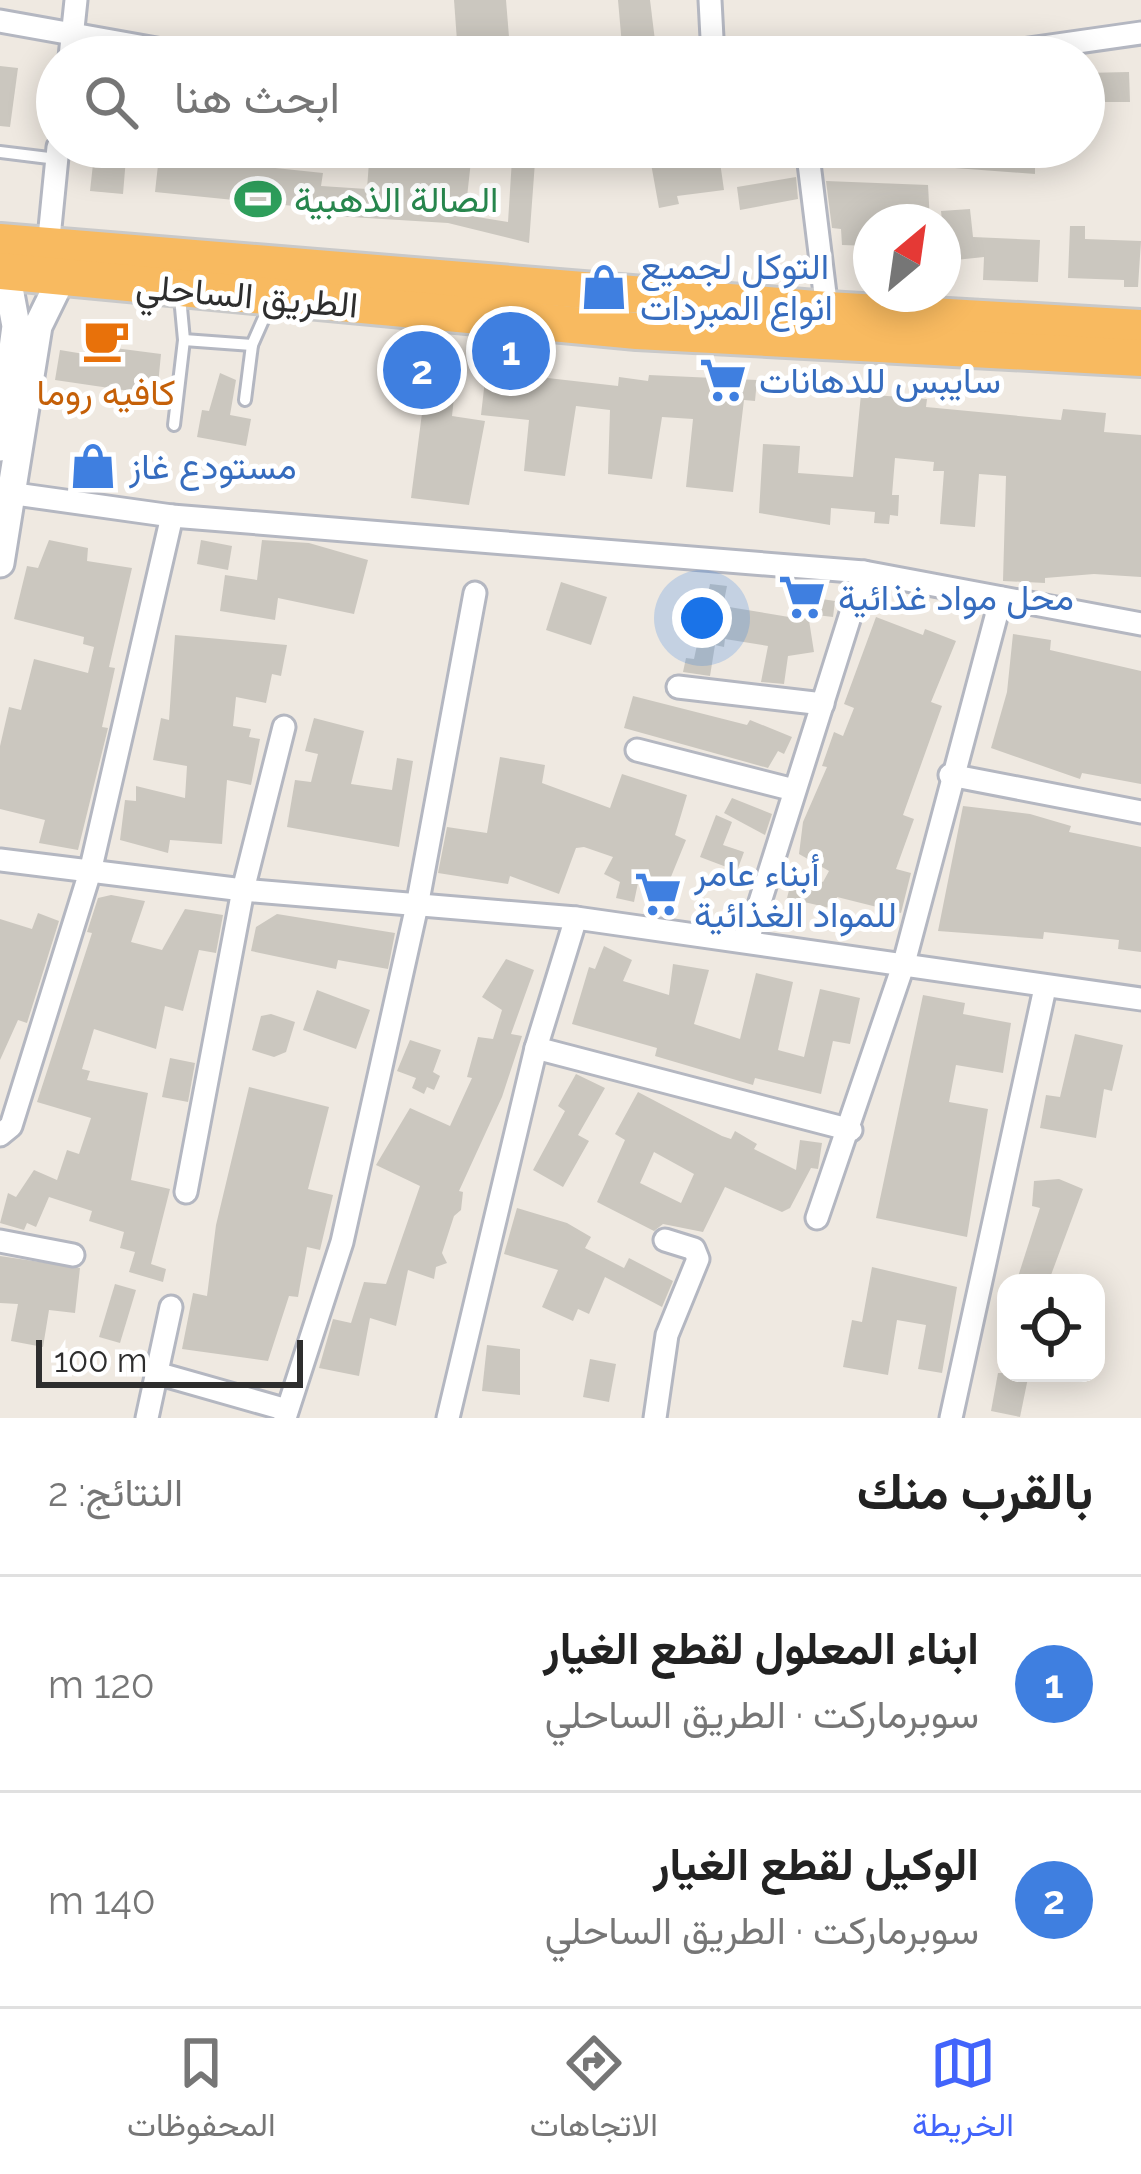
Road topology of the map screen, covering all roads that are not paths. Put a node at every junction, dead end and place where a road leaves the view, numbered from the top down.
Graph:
1 (76, 0) edge
2 (710, 0) edge
3 (0, 22) edge
4 (73, 32) junction
5 (1141, 32) edge
6 (73, 36) edge
7 (93, 36) edge
8 (712, 36) edge
9 (1105, 37) edge
10 (0, 152) edge
11 (36, 153) edge
12 (57, 168) edge
13 (810, 168) edge
14 (2, 262) edge
15 (55, 262) junction
16 (179, 288) junction
17 (273, 297) junction
18 (827, 310) junction
19 (27, 326) junction
20 (1141, 328) edge
21 (184, 340) junction
22 (252, 346) junction
23 (1141, 358) edge
24 (245, 400) dead end
25 (174, 425) dead end
26 (0, 447) edge
27 (8, 492) edge
28 (172, 516) junction
29 (0, 563) edge
30 (864, 572) junction
31 (475, 592) dead end
32 (1001, 598) junction
33 (1141, 624) edge
34 (678, 687) dead end
35 (823, 704) junction
36 (284, 727) dead end
37 (637, 749) dead end
38 (950, 775) junction
39 (794, 790) junction
40 (1141, 812) edge
41 (0, 860) edge
42 (90, 872) junction
43 (243, 890) junction
44 (418, 901) junction
45 (576, 918) junction
46 (748, 940) junction
47 (904, 963) junction
48 (1045, 988) junction
49 (1141, 999) edge
50 (536, 1048) junction
51 (850, 1130) junction
52 (0, 1135) edge
53 (186, 1192) dead end
54 (817, 1218) dead end
55 (665, 1240) dead end
56 (0, 1241) edge
57 (74, 1255) dead end
58 (171, 1307) dead end
59 (160, 1374) junction
60 (286, 1414) edge
61 (146, 1418) edge
62 (448, 1418) edge
63 (655, 1418) edge
64 (951, 1418) edge

1 - 4 street
2 - 8 street
3 - 4 street
4 - 6 street
4 - 7 street
5 - 9 street
10 - 11 lane
12 - 15 street
13 - 18 street
14 - 15 highway, الطريق الساحلي
14 - 19 street
15 - 16 highway, الطريق الساحلي
15 - 18 highway, الطريق الساحلي
15 - 19 street
16 - 17 highway, الطريق الساحلي
16 - 21 lane
17 - 22 lane
17 - 23 highway, الطريق الساحلي
18 - 20 highway, الطريق الساحلي
19 - 26 street
19 - 27 street
21 - 22 lane
21 - 25 lane
22 - 24 lane
27 - 28 street
27 - 29 street
28 - 30 street
28 - 42 street
30 - 32 street
30 - 35 street
31 - 44 street
32 - 33 street
32 - 38 street
34 - 35 street
35 - 39 street
36 - 43 street
37 - 39 street
38 - 40 street
38 - 47 street
39 - 46 street
41 - 42 street
42 - 43 street
42 - 52 street
43 - 44 street
43 - 53 street
44 - 45 street
44 - 60 street
45 - 46 street
45 - 50 street
46 - 47 street
47 - 48 street
47 - 51 street
48 - 49 street
48 - 64 street
50 - 51 street
50 - 62 street
51 - 54 street
55 - 63 street
56 - 57 street
58 - 59 street
59 - 60 street
59 - 61 street

